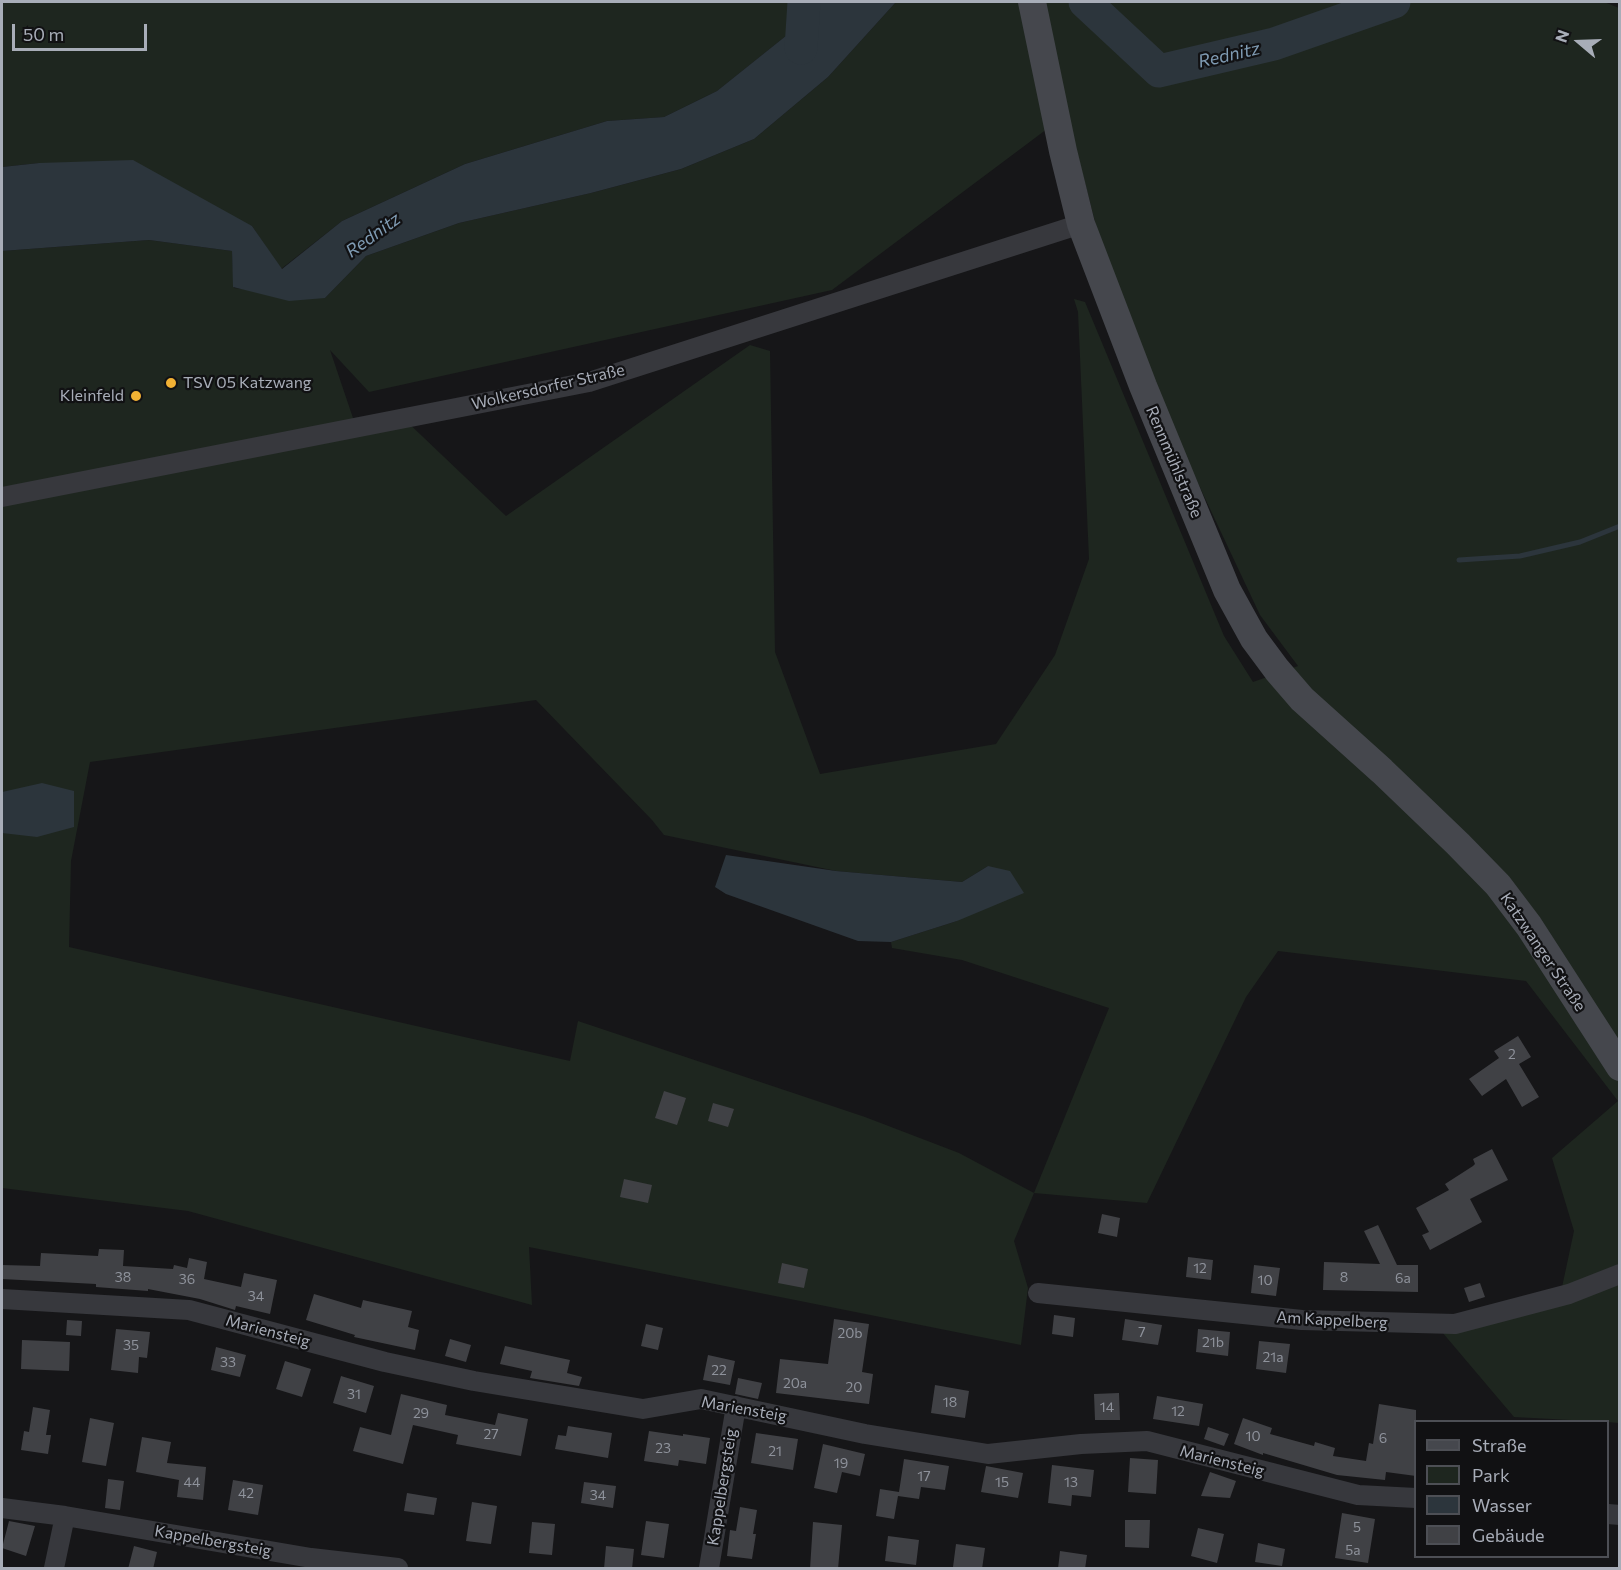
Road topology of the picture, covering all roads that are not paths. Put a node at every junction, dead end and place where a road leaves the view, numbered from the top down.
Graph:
1 (1032, 2) edge
2 (1081, 224) junction
3 (2, 497) edge
4 (1458, 844) joint
5 (1620, 1067) edge
6 (1620, 1274) edge
7 (1038, 1293) dead end
8 (2, 1299) edge
9 (736, 1406) junction
10 (1414, 1498) edge
11 (2, 1508) edge
12 (65, 1516) junction
13 (309, 1563) edge
14 (54, 1569) edge
15 (398, 1569) edge
16 (709, 1569) edge

1 - 2 main road, Rennmühlstraße
2 - 3 street, Wolkersdorfer Straße
2 - 4 main road, Rennmühlstraße
4 - 5 main road, Katzwanger Straße
6 - 7 street, Am Kappelberg
8 - 9 street, Mariensteig
9 - 10 street, Mariensteig
9 - 16 street, Kappelbergsteig
11 - 12 street, Kappelbergsteig
12 - 13 street, Kappelbergsteig
12 - 14 street
13 - 15 street, Kappelbergsteig

